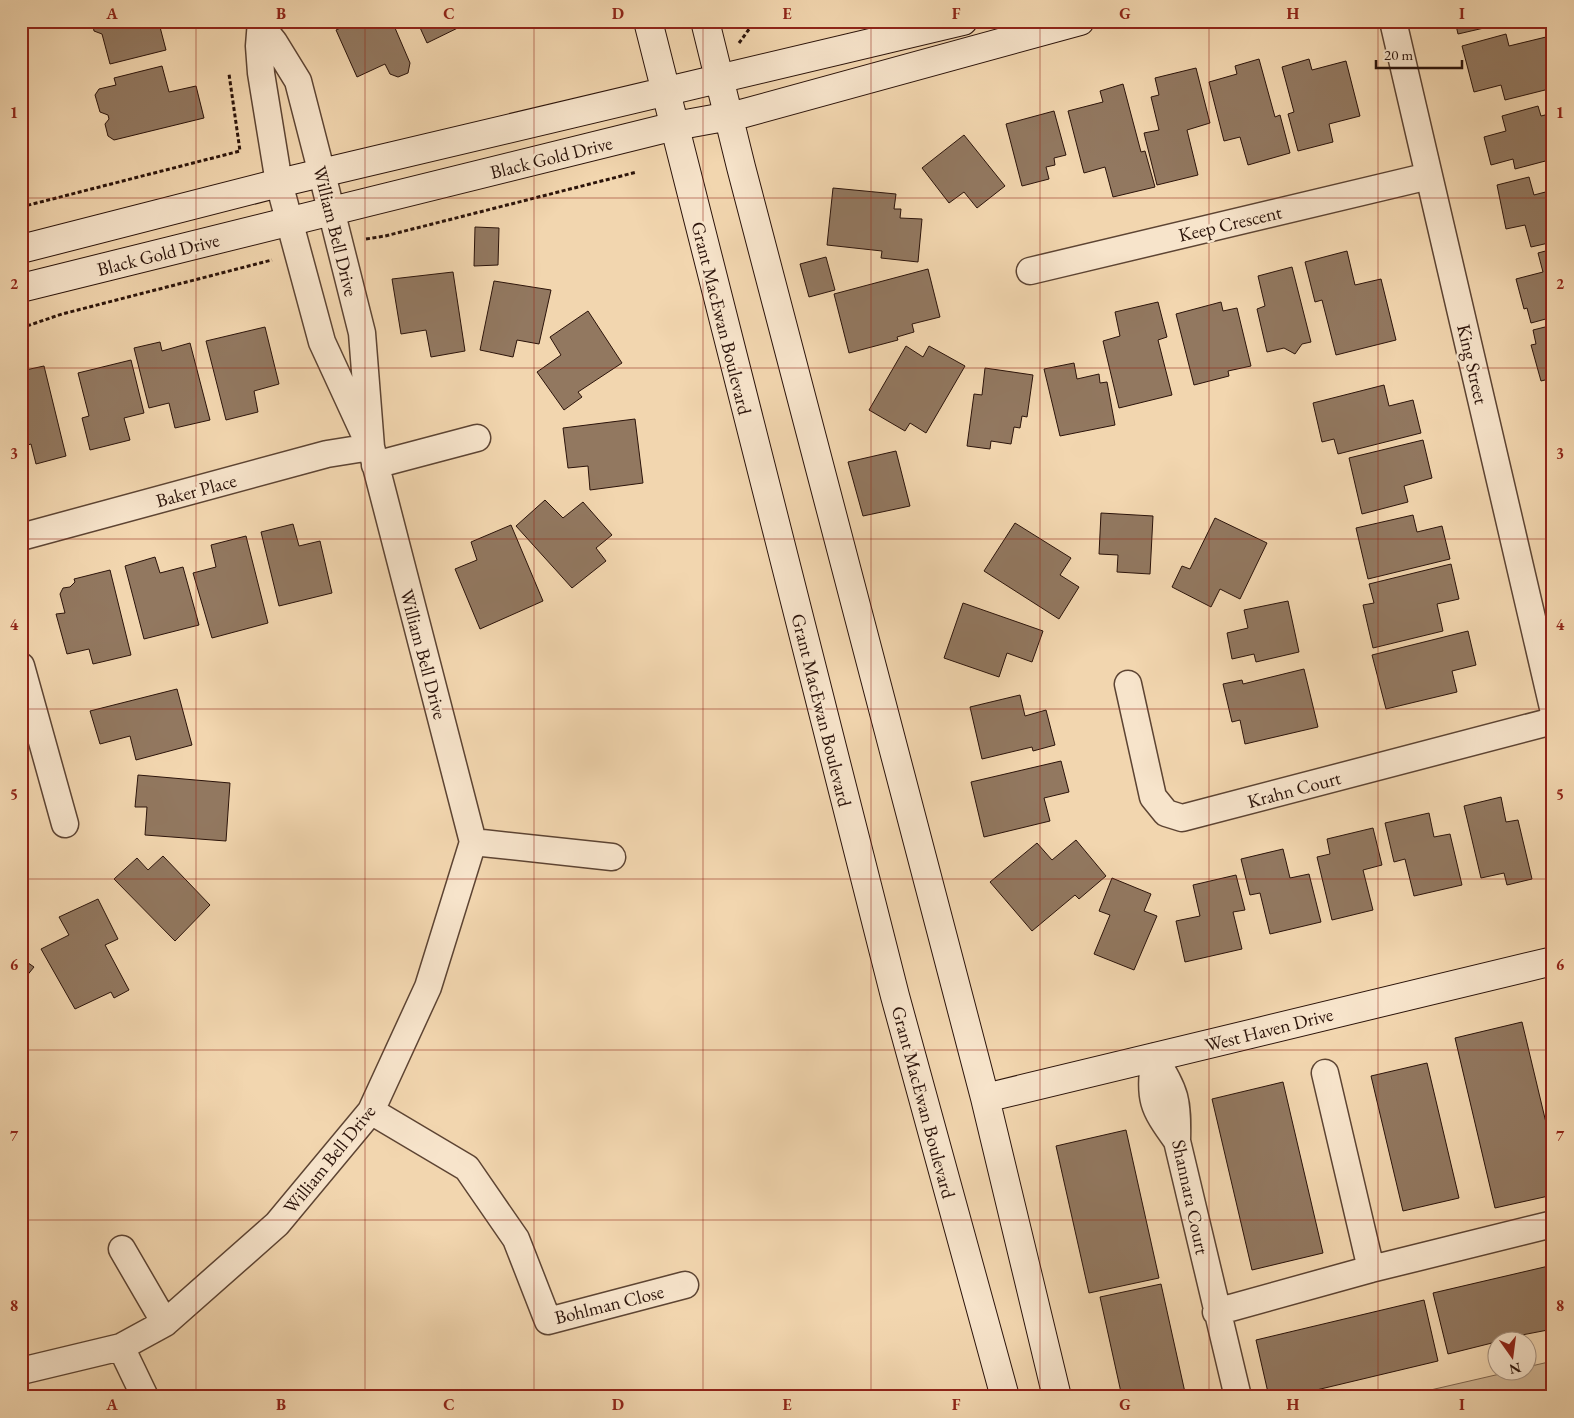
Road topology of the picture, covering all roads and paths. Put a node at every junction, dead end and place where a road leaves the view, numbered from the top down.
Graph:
1 (648, 21) edge
2 (705, 21) edge
3 (755, 21) edge
4 (963, 21) edge
5 (1080, 21) edge
6 (1393, 21) edge
7 (261, 24) edge
8 (736, 48) dead end
9 (229, 74) dead end
10 (720, 80) junction
11 (665, 91) junction
12 (728, 115) junction
13 (675, 126) junction
14 (322, 174) junction
15 (1430, 176) junction
16 (279, 183) junction
17 (21, 207) edge
18 (331, 212) junction
19 (289, 222) junction
20 (21, 249) edge
21 (1030, 271) dead end
22 (21, 288) edge
23 (477, 438) dead end
24 (373, 456) junction
25 (21, 538) edge
26 (21, 666) edge
27 (1128, 684) dead end
28 (1553, 708) edge
29 (1553, 721) edge
30 (65, 824) dead end
31 (473, 842) junction
32 (612, 857) dead end
33 (1553, 960) edge
34 (1154, 1057) junction
35 (1325, 1073) dead end
36 (985, 1098) junction
37 (371, 1111) junction
38 (1553, 1224) edge
39 (122, 1248) dead end
40 (1371, 1270) junction
41 (685, 1285) dead end
42 (1216, 1312) junction
43 (165, 1323) junction
44 (122, 1347) junction
45 (21, 1371) edge
46 (1553, 1389) edge
47 (145, 1397) edge
48 (1005, 1397) edge
49 (1057, 1397) edge
50 (1238, 1397) edge
51 (1542, 1397) edge

1 - 11 main road, Grant MacEwan Boulevard
2 - 10 main road
3 - 8 path
4 - 10 main road, Black Gold Drive
5 - 12 main road, Black Gold Drive
6 - 15 street, King Street
7 - 14 street, William Bell Drive
7 - 16 street, William Bell Drive
9 - 17 path
10 - 11 main road, Black Gold Drive
10 - 12 main road
11 - 13 main road, Grant MacEwan Boulevard
11 - 14 main road, Black Gold Drive
12 - 13 main road, Black Gold Drive
12 - 36 main road
13 - 18 main road, Black Gold Drive
13 - 48 main road, Grant MacEwan Boulevard
14 - 16 main road, Black Gold Drive
14 - 18 street, William Bell Drive
15 - 21 street, Keep Crescent
15 - 28 street, King Street
16 - 19 street, William Bell Drive
16 - 20 main road, Black Gold Drive
18 - 19 main road, Black Gold Drive
18 - 24 street, William Bell Drive
19 - 22 main road, Black Gold Drive
19 - 24 street, William Bell Drive
23 - 24 street
24 - 25 street, Baker Place
24 - 31 street, William Bell Drive
26 - 30 street
27 - 29 street, Krahn Court
31 - 32 street
31 - 37 street, William Bell Drive
33 - 34 main road, West Haven Drive
34 - 36 main road, West Haven Drive
34 - 42 street, Shannara Court
35 - 40 street
36 - 49 main road
37 - 41 street, Bohlman Close
37 - 43 street, William Bell Drive
38 - 40 street
39 - 43 street
40 - 42 street
42 - 50 street, Shannara Court
43 - 44 street, William Bell Drive
44 - 45 street, William Bell Drive
44 - 47 street
46 - 51 path

